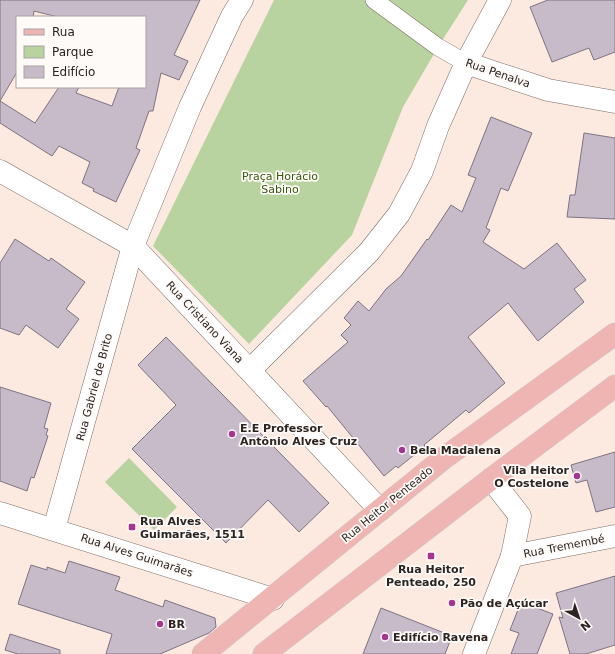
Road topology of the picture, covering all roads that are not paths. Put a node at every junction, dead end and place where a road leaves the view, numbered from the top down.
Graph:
1 (242, 0) edge
2 (374, 0) edge
3 (500, 0) edge
4 (466, 63) junction
5 (615, 102) edge
6 (0, 171) edge
7 (133, 246) junction
8 (615, 334) edge
9 (250, 370) junction
10 (615, 386) edge
11 (491, 478) junction
12 (380, 510) junction
13 (0, 512) edge
14 (54, 529) junction
15 (615, 536) edge
16 (512, 556) junction
17 (273, 599) junction
18 (204, 654) edge
19 (264, 654) edge
20 (474, 654) edge

1 - 7 street
2 - 4 street, Rua Penalva
3 - 4 street
4 - 5 street, Rua Penalva
4 - 9 street
6 - 7 street, Rua Cristiano Viana
7 - 9 street, Rua Cristiano Viana
7 - 14 street, Rua Gabriel de Brito
8 - 12 main road, Rua Heitor Penteado
9 - 12 street, Rua Cristiano Viana
10 - 11 main road
11 - 16 street
11 - 19 main road
12 - 17 main road, Rua Heitor Penteado
13 - 14 street, Rua Alves Guimarães
14 - 17 street, Rua Alves Guimarães
15 - 16 street, Rua Tremembé
16 - 20 street
17 - 18 main road, Rua Heitor Penteado

